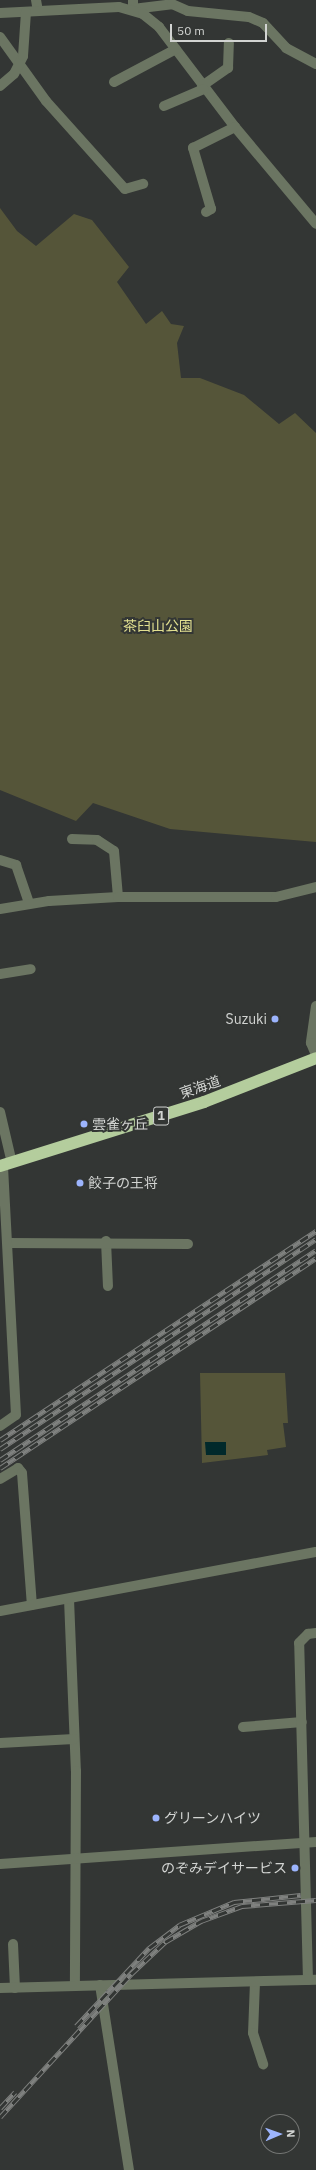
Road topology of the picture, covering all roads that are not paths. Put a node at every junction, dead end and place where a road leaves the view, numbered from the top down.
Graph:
1 (36, 0) edge
2 (172, 2) edge
3 (100, 4) edge
4 (133, 4) edge
5 (38, 11) junction
6 (26, 12) junction
7 (0, 13) edge
8 (0, 37) edge
9 (229, 43) dead end
10 (176, 49) junction
11 (20, 64) junction
12 (316, 64) edge
13 (114, 82) dead end
14 (0, 86) edge
15 (203, 87) junction
16 (164, 106) dead end
17 (235, 127) junction
18 (143, 184) dead end
19 (206, 212) dead end
20 (316, 224) edge
21 (72, 839) dead end
22 (0, 860) edge
23 (316, 887) edge
24 (118, 896) junction
25 (29, 903) junction
26 (0, 909) edge
27 (31, 968) dead end
28 (0, 974) edge
29 (316, 1006) edge
30 (316, 1055) edge
31 (316, 1058) edge
32 (0, 1112) edge
33 (5, 1165) edge
34 (106, 1241) junction
35 (8, 1243) junction
36 (188, 1244) dead end
37 (108, 1286) dead end
38 (0, 1426) edge
39 (0, 1479) edge
40 (316, 1552) edge
41 (69, 1599) junction
42 (32, 1605) junction
43 (0, 1611) edge
44 (316, 1633) edge
45 (302, 1722) junction
46 (243, 1726) dead end
47 (74, 1739) junction
48 (0, 1742) edge
49 (312, 1842) edge
50 (76, 1858) junction
51 (0, 1864) edge
52 (13, 1944) dead end
53 (312, 1980) edge
54 (255, 1982) junction
55 (100, 1985) junction
56 (75, 1986) junction
57 (0, 1988) edge
58 (15, 1988) junction
59 (263, 2064) dead end
60 (129, 2170) edge

1 - 5 street
2 - 4 street
2 - 12 street
3 - 4 street
3 - 5 street
4 - 10 street
5 - 6 street
6 - 7 street
6 - 11 street
8 - 11 street
9 - 15 street
10 - 13 street
10 - 15 street
11 - 14 street
11 - 18 street
15 - 16 street
15 - 17 street
17 - 19 street
17 - 20 street
21 - 24 street
22 - 25 street
23 - 24 street
24 - 25 street
25 - 26 street
27 - 28 street
29 - 30 street
31 - 33 highway, 東海道 / 1
32 - 33 street
33 - 35 street
34 - 35 street
34 - 36 street
34 - 37 street
35 - 38 street
39 - 42 street
40 - 41 street
41 - 42 street
41 - 47 street
42 - 43 street
44 - 45 street
45 - 46 street
45 - 49 street
47 - 48 street
47 - 50 street
49 - 50 street
49 - 53 street
50 - 51 street
50 - 56 street
52 - 58 street
53 - 54 street
54 - 55 street
54 - 59 street
55 - 56 street
55 - 60 street
56 - 58 street
57 - 58 street

